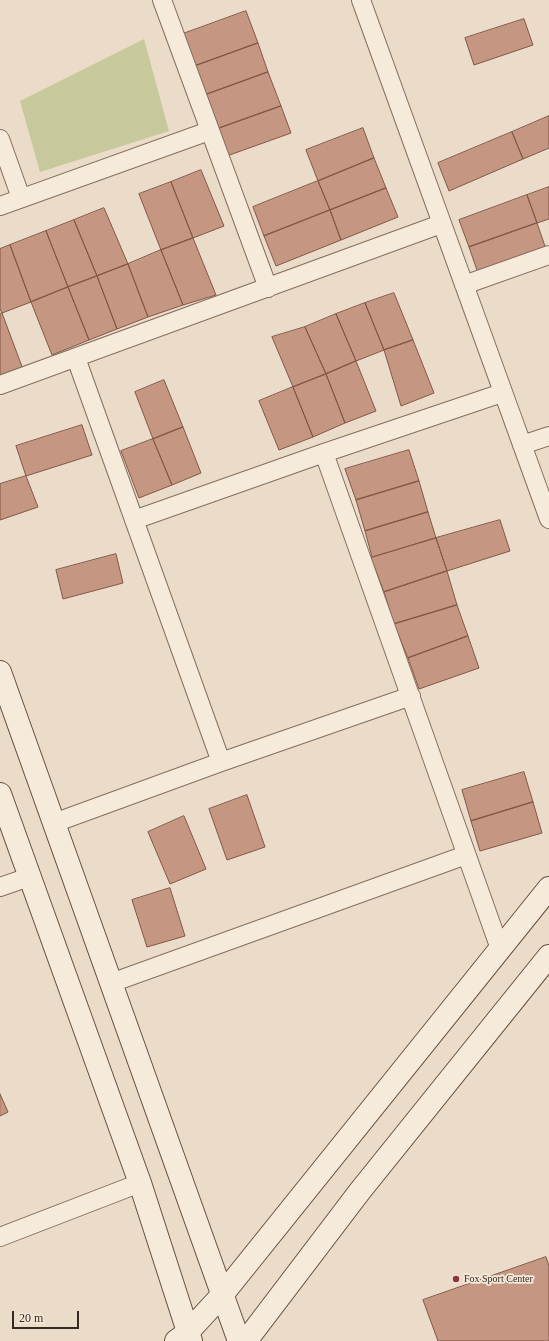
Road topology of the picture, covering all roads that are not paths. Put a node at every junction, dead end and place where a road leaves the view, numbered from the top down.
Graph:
1 (162, 0) edge
2 (361, 0) edge
3 (209, 131) junction
4 (0, 139) edge
5 (21, 198) junction
6 (0, 206) edge
7 (441, 224) junction
8 (549, 255) edge
9 (464, 285) junction
10 (268, 288) junction
11 (76, 358) junction
12 (0, 385) edge
13 (502, 393) junction
14 (549, 436) edge
15 (522, 445) junction
16 (324, 453) junction
17 (549, 519) edge
18 (134, 520) junction
19 (0, 672) edge
20 (411, 696) junction
21 (221, 762) junction
22 (0, 794) edge
23 (54, 823) junction
24 (466, 855) junction
25 (29, 877) junction
26 (0, 887) edge
27 (549, 888) edge
28 (500, 950) junction
29 (549, 956) edge
30 (111, 983) junction
31 (140, 1184) junction
32 (0, 1237) edge
33 (222, 1295) junction
34 (185, 1338) edge
35 (239, 1341) edge
36 (246, 1341) edge

1 - 3 street
2 - 7 street
3 - 5 street
3 - 10 street
4 - 5 street
5 - 6 street
7 - 9 street
7 - 10 street
8 - 9 street
9 - 13 street
10 - 11 street
11 - 12 street
11 - 18 street
13 - 15 street
13 - 16 street
14 - 15 street
15 - 17 street
16 - 18 street
16 - 20 street
18 - 21 street
19 - 23 street
20 - 21 street
20 - 24 street
21 - 23 street
22 - 25 street
23 - 30 street
24 - 28 street
24 - 30 street
25 - 26 street
25 - 31 street
27 - 28 street
28 - 33 street
29 - 36 street
30 - 33 street
31 - 32 street
31 - 34 street
33 - 34 street
33 - 35 street

